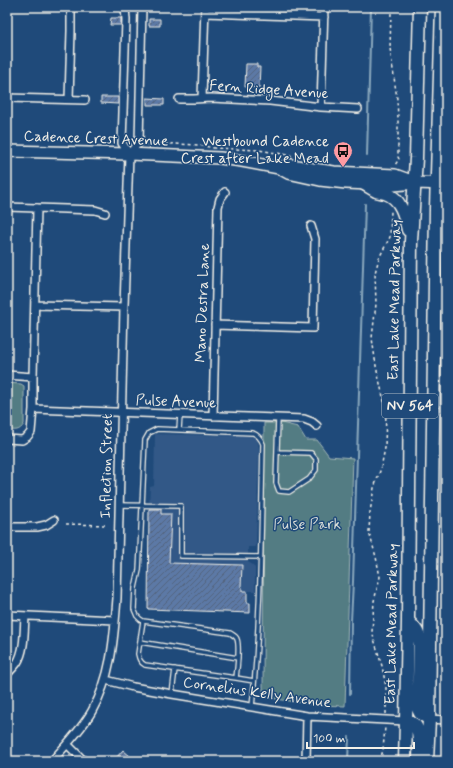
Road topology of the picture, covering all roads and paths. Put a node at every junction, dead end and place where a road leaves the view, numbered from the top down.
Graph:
1 (70, 7) edge
2 (125, 7) edge
3 (142, 7) edge
4 (324, 7) edge
5 (392, 7) edge
6 (420, 7) edge
7 (442, 7) edge
8 (205, 10) edge
9 (324, 17) junction
10 (7, 98) edge
11 (179, 98) dead end
12 (202, 98) junction
13 (69, 99) junction
14 (85, 100) dead end
15 (321, 107) junction
16 (358, 109) dead end
17 (147, 145) dead end
18 (7, 152) edge
19 (130, 154) junction
20 (296, 157) dead end
21 (279, 168) junction
22 (394, 168) junction
23 (415, 183) junction
24 (442, 183) edge
25 (364, 184) junction
26 (225, 192) dead end
27 (393, 197) junction
28 (7, 207) edge
29 (37, 208) junction
30 (105, 213) dead end
31 (311, 226) dead end
32 (411, 241) junction
33 (35, 305) junction
34 (124, 307) junction
35 (215, 325) junction
36 (7, 375) edge
37 (33, 376) junction
38 (33, 409) junction
39 (121, 413) junction
40 (180, 415) junction
41 (212, 416) junction
42 (278, 418) junction
43 (317, 426) dead end
44 (179, 430) junction
45 (7, 439) edge
46 (277, 452) junction
47 (119, 505) junction
48 (142, 505) junction
49 (54, 520) dead end
50 (66, 524) dead end
51 (107, 525) dead end
52 (7, 527) edge
53 (260, 557) junction
54 (7, 615) edge
55 (25, 616) junction
56 (115, 620) junction
57 (143, 621) junction
58 (408, 621) junction
59 (140, 642) junction
60 (238, 658) junction
61 (175, 669) junction
62 (8, 673) edge
63 (236, 678) junction
64 (106, 680) junction
65 (254, 681) junction
66 (172, 694) junction
67 (251, 708) junction
68 (307, 716) junction
69 (429, 719) junction
70 (386, 720) junction
71 (446, 720) edge
72 (406, 721) junction
73 (67, 744) junction
74 (52, 761) edge
75 (84, 761) edge
76 (306, 761) edge
77 (380, 761) edge
78 (405, 761) edge
79 (418, 761) edge
80 (427, 761) edge

1 - 13 street
2 - 19 street
3 - 19 street
4 - 9 street
5 - 22 path
6 - 23 main road, East Lake Mead Parkway / NV 564
7 - 24 main road, NV 564
8 - 9 street
8 - 12 street
9 - 15 street
10 - 13 street
11 - 12 street, Fern Ridge Avenue
12 - 15 street, Fern Ridge Avenue
13 - 14 street
15 - 16 street, Fern Ridge Avenue
17 - 20 path
18 - 19 street, Cadence Crest Avenue
19 - 21 street, Cadence Crest Avenue
19 - 34 street, Inflection Street
21 - 22 street, Cadence Crest Avenue
21 - 25 street, Cadence Crest Avenue
22 - 23 street, Cadence Crest Avenue
23 - 24 street
23 - 25 street, Cadence Crest Avenue
23 - 32 main road, East Lake Mead Parkway / NV 564
24 - 69 main road, NV 564
25 - 27 main road
26 - 35 street, Mano Destra Lane
27 - 32 main road
27 - 70 path
28 - 29 street
29 - 30 street
29 - 33 street
31 - 35 street
32 - 58 main road, East Lake Mead Parkway / NV 564
33 - 34 street
33 - 37 street
34 - 39 street, Inflection Street
35 - 41 street, Mano Destra Lane
36 - 37 street
37 - 38 street
38 - 39 street, Pulse Avenue
38 - 45 street
39 - 40 street, Pulse Avenue
39 - 47 street, Inflection Street
40 - 41 street, Pulse Avenue
40 - 44 lane
41 - 42 street, Pulse Avenue
42 - 43 street, Pulse Avenue
42 - 46 lane
44 - 48 lane
44 - 53 lane
46 - 46 lane
47 - 48 lane
47 - 56 street, Inflection Street
48 - 53 lane
48 - 57 lane
49 - 52 street
50 - 51 path
53 - 65 lane
54 - 55 street
55 - 56 street
55 - 62 street
56 - 64 street, Inflection Street
57 - 59 lane
57 - 60 lane
58 - 69 main road
58 - 72 main road, East Lake Mead Parkway / NV 564
59 - 60 lane
59 - 61 lane
60 - 63 lane
61 - 63 lane
61 - 66 lane
63 - 65 lane
64 - 66 street, Cornelius Kelly Avenue
64 - 73 street, Inflection Street
65 - 67 lane
66 - 67 street, Cornelius Kelly Avenue
67 - 68 street, Cornelius Kelly Avenue
68 - 70 street, Cornelius Kelly Avenue
68 - 76 street
69 - 71 street
69 - 80 main road, NV 564
70 - 72 street, Cornelius Kelly Avenue
70 - 77 path
72 - 78 main road, East Lake Mead Parkway / NV 564
72 - 79 main road
73 - 74 street, Inflection Street
73 - 75 street

